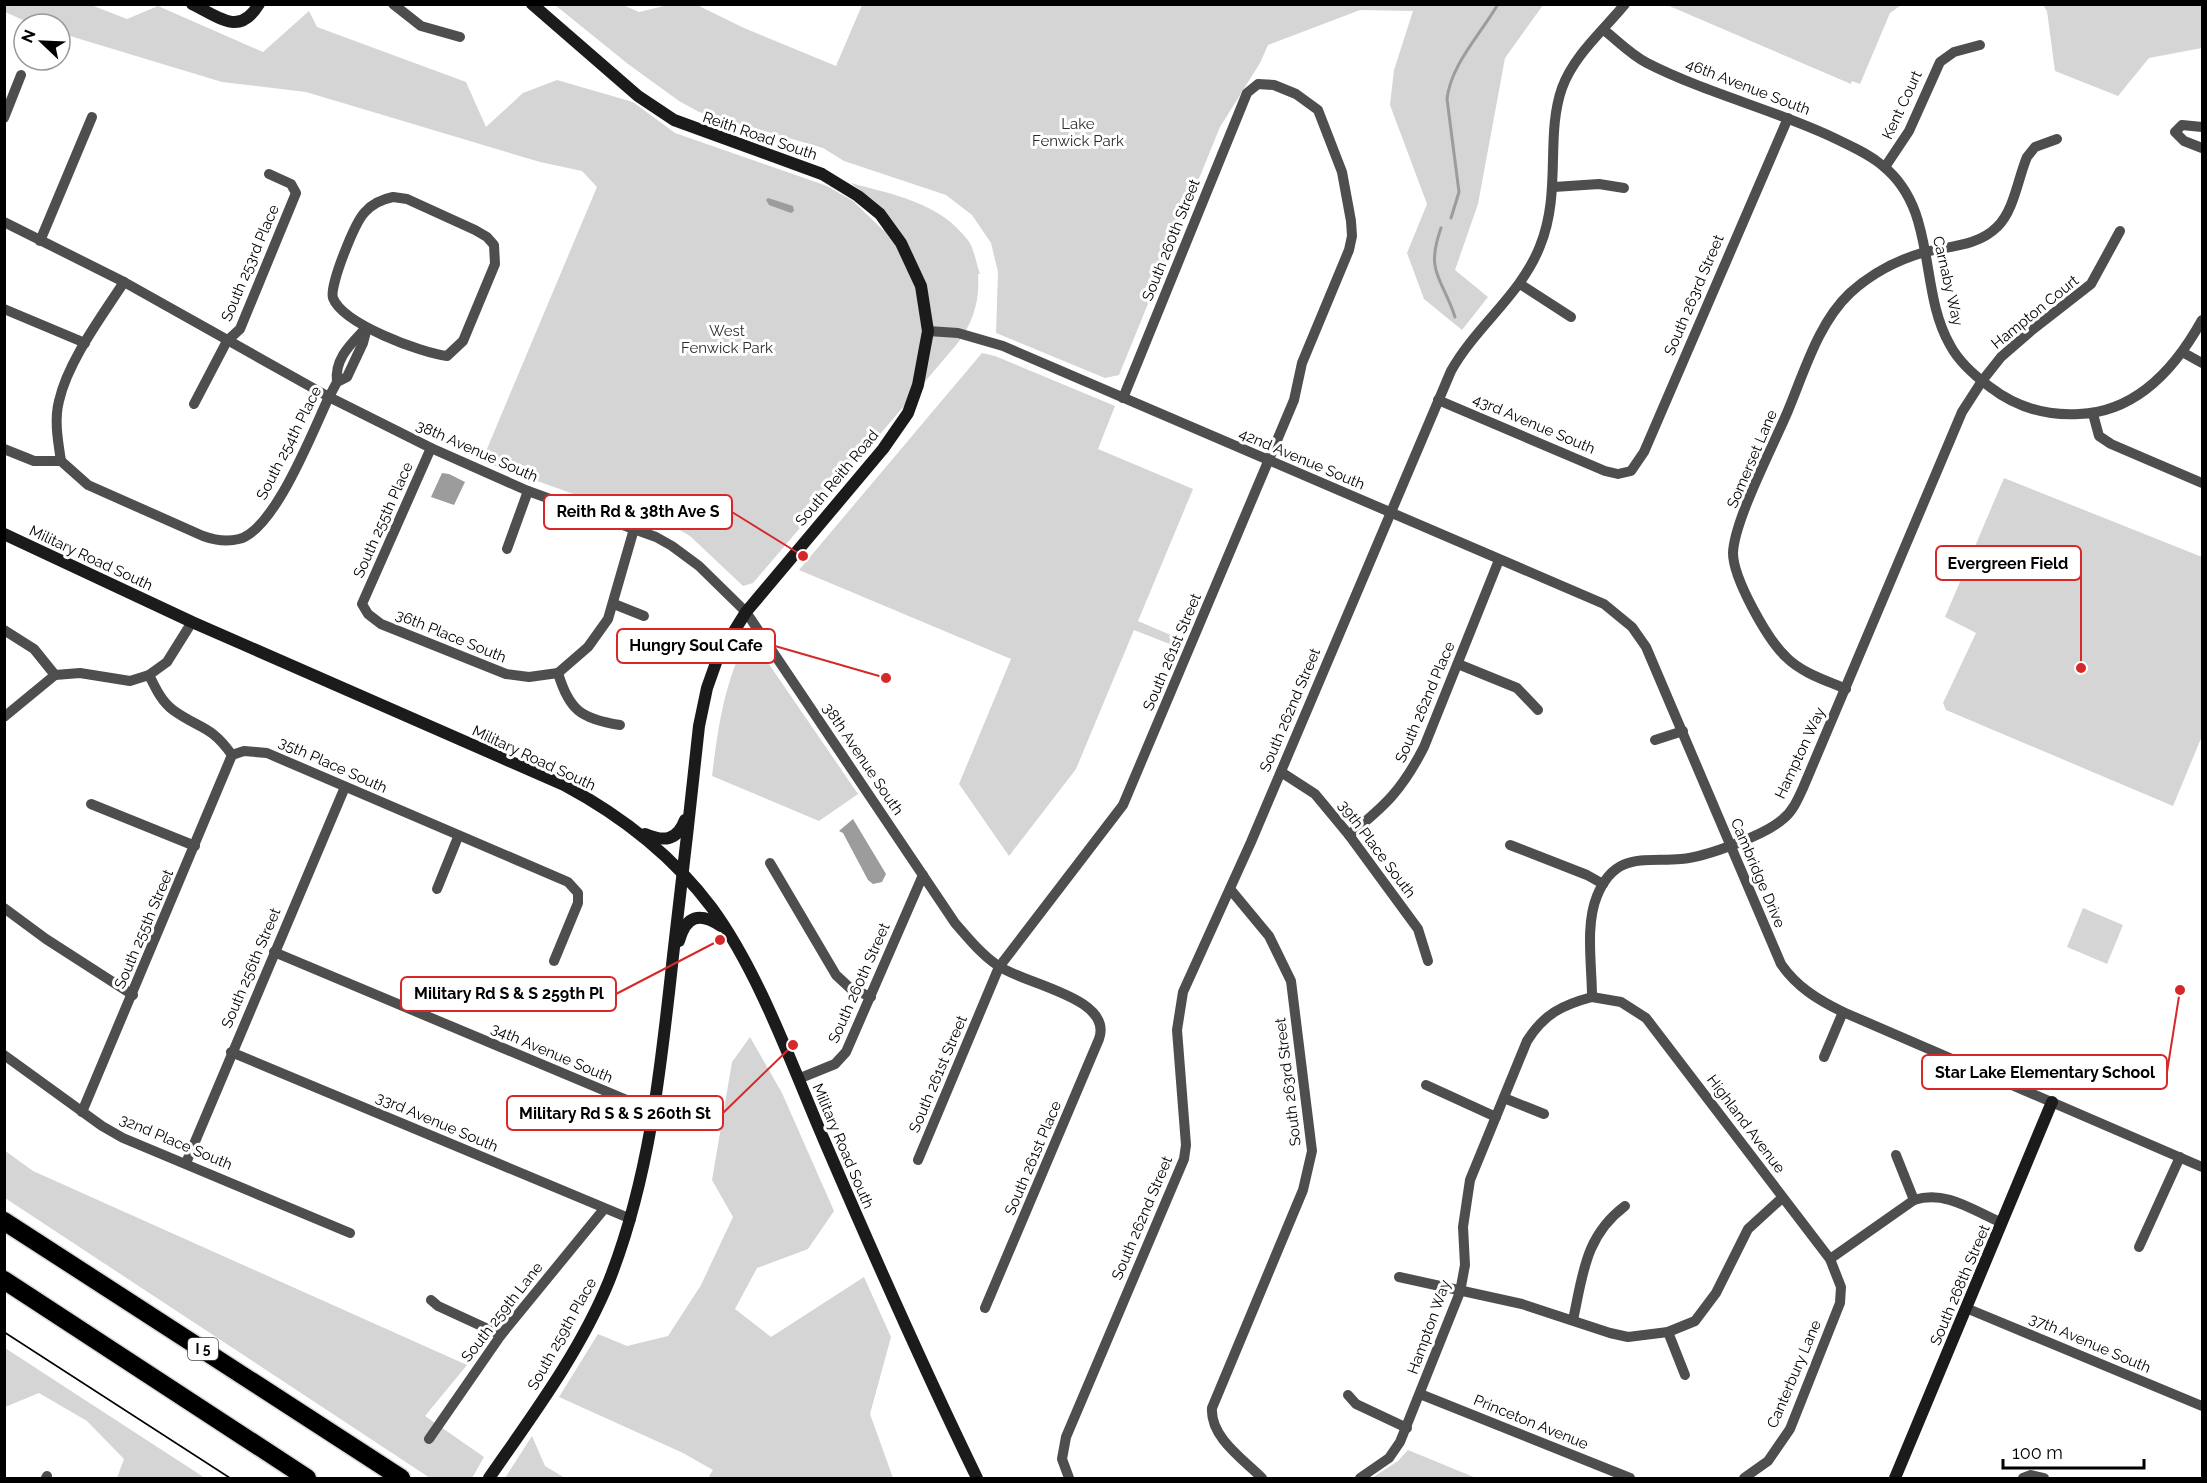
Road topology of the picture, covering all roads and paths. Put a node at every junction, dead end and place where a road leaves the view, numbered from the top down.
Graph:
1 (192, 4) edge
2 (259, 4) edge
3 (393, 4) edge
4 (532, 4) edge
5 (1625, 4) edge
6 (1604, 30) junction
7 (460, 37) dead end
8 (1980, 45) dead end
9 (21, 75) dead end
10 (92, 117) dead end
11 (4, 118) edge
12 (1788, 118) junction
13 (1324, 122) joint
14 (2202, 127) edge
15 (2057, 139) dead end
16 (2202, 148) edge
17 (1885, 167) junction
18 (269, 174) dead end
19 (1554, 187) junction
20 (1624, 188) dead end
21 (4, 222) edge
22 (2120, 231) dead end
23 (40, 241) junction
24 (1926, 252) junction
25 (124, 282) junction
26 (1520, 284) junction
27 (4, 309) edge
28 (1571, 317) dead end
29 (2202, 320) edge
30 (367, 328) junction
31 (928, 330) junction
32 (227, 341) junction
33 (86, 343) junction
34 (2184, 353) junction
35 (2202, 363) edge
36 (1982, 381) junction
37 (329, 397) junction
38 (1123, 398) junction
39 (1438, 400) junction
40 (194, 404) dead end
41 (2093, 414) junction
42 (4, 448) edge
43 (431, 448) junction
44 (62, 461) junction
45 (1269, 462) junction
46 (1618, 474) joint
47 (2202, 483) edge
48 (528, 491) junction
49 (1390, 513) junction
50 (634, 529) junction
51 (4, 534) edge
52 (507, 549) dead end
53 (1499, 560) junction
54 (362, 604) joint
55 (614, 604) junction
56 (746, 612) junction
57 (644, 616) dead end
58 (192, 622) junction
59 (4, 630) edge
60 (1646, 647) joint
61 (1458, 664) junction
62 (558, 673) junction
63 (55, 675) junction
64 (149, 675) junction
65 (1845, 689) junction
66 (1538, 710) dead end
67 (4, 717) edge
68 (620, 725) dead end
69 (1683, 731) junction
70 (1655, 740) dead end
71 (232, 755) junction
72 (1281, 772) junction
73 (345, 787) junction
74 (91, 804) dead end
75 (691, 805) junction
76 (632, 828) junction
77 (1348, 835) junction
78 (458, 837) junction
79 (1510, 845) dead end
80 (1728, 845) junction
81 (195, 846) junction
82 (770, 863) dead end
83 (682, 873) junction
84 (923, 875) junction
85 (1603, 884) junction
86 (1230, 889) junction
87 (437, 890) dead end
88 (4, 908) edge
89 (726, 929) junction
90 (274, 952) junction
91 (554, 960) dead end
92 (1428, 961) dead end
93 (999, 967) junction
94 (672, 971) junction
95 (133, 995) junction
96 (871, 997) junction
97 (1592, 997) junction
98 (1843, 1012) junction
99 (231, 1052) junction
100 (4, 1055) edge
101 (1824, 1057) dead end
102 (798, 1079) junction
103 (1426, 1085) dead end
104 (1504, 1098) junction
105 (2052, 1102) junction
106 (82, 1112) junction
107 (653, 1112) junction
108 (1544, 1114) dead end
109 (1496, 1117) junction
110 (1896, 1155) dead end
111 (2180, 1157) junction
112 (918, 1160) dead end
113 (186, 1163) junction
114 (2202, 1167) edge
115 (1782, 1198) junction
116 (1914, 1200) junction
117 (1625, 1206) dead end
118 (604, 1209) junction
119 (631, 1219) junction
120 (4, 1221) edge
121 (2002, 1223) junction
122 (350, 1233) dead end
123 (2139, 1247) dead end
124 (1830, 1259) junction
125 (1399, 1277) dead end
126 (4, 1280) edge
127 (1460, 1292) junction
128 (431, 1300) dead end
129 (1840, 1303) joint
130 (985, 1308) dead end
131 (1966, 1308) junction
132 (1573, 1320) junction
133 (1668, 1332) junction
134 (501, 1335) junction
135 (1685, 1375) dead end
136 (1420, 1394) junction
137 (1348, 1395) dead end
138 (2202, 1406) edge
139 (1407, 1428) junction
140 (429, 1439) dead end
141 (1897, 1478) edge
142 (307, 1479) edge
143 (401, 1479) edge
144 (489, 1479) edge
145 (977, 1479) edge
146 (1069, 1479) edge
147 (1262, 1479) edge
148 (1360, 1479) edge
149 (1630, 1479) edge
150 (1744, 1479) edge
151 (2022, 1479) edge
152 (2044, 1479) edge

1 - 2 main road
3 - 7 street
4 - 31 main road, Reith Road South
5 - 6 street, South 262nd Street
6 - 12 street, 46th Avenue South
6 - 19 street, South 262nd Street
8 - 17 street, Kent Court
9 - 11 street
10 - 23 street
12 - 17 street, 46th Avenue South
12 - 46 street, South 263rd Street
13 - 38 street, South 260th Street
13 - 45 street, South 261st Street
14 - 16 street
15 - 24 street, Somerset Lane
17 - 24 street, Carnaby Way
18 - 32 street, South 253rd Place
19 - 20 street
19 - 26 street, South 262nd Street
21 - 23 street, 38th Avenue South
22 - 36 street, Hampton Court
23 - 25 street, 38th Avenue South
24 - 36 street, Carnaby Way
24 - 65 street, Somerset Lane
25 - 32 street, 38th Avenue South
25 - 33 street
26 - 28 street
26 - 39 street, South 262nd Street
27 - 33 street
29 - 34 street, Carnaby Way
30 - 30 street
30 - 37 street, South 254th Place
31 - 38 street, 42nd Avenue South
31 - 56 main road, South Reith Road
32 - 37 street, 38th Avenue South
32 - 40 street, South 253rd Place
33 - 44 street
34 - 35 street
34 - 41 street, Carnaby Way
36 - 41 street, Carnaby Way
36 - 65 street, Hampton Way
37 - 43 street, 38th Avenue South
37 - 44 street, South 254th Place
38 - 45 street, 42nd Avenue South
39 - 46 street, 43rd Avenue South
39 - 49 street, South 262nd Street
41 - 47 street
42 - 44 street
43 - 48 street, 38th Avenue South
43 - 54 street, South 255th Place
45 - 49 street, 42nd Avenue South
45 - 93 street, South 261st Street
48 - 50 street, 38th Avenue South
48 - 52 street
49 - 53 street, 42nd Avenue South
49 - 72 street, South 262nd Street
50 - 55 street
50 - 56 street, 38th Avenue South
51 - 58 main road, Military Road South
53 - 60 street, 42nd Avenue South
53 - 61 street, South 262nd Place
54 - 62 street, 36th Place South
55 - 57 street
55 - 62 street
56 - 75 main road, South Reith Road
56 - 84 street, 38th Avenue South
58 - 64 street
58 - 76 main road, Military Road South
59 - 63 street
60 - 69 street, Cambridge Drive
61 - 66 street
61 - 77 street, South 262nd Place
62 - 68 street
63 - 64 street
63 - 67 street
64 - 71 street
65 - 80 street, Hampton Way
69 - 70 street
69 - 80 street, Cambridge Drive
71 - 73 street, 35th Place South
71 - 81 street, South 255th Street
72 - 77 street, 39th Place South
72 - 86 street, South 262nd Street
73 - 78 street, 35th Place South
73 - 90 street, South 256th Street
74 - 81 street
75 - 76 main road
75 - 83 main road, South Reith Road
76 - 83 main road, Military Road South
77 - 92 street, 39th Place South
78 - 87 street
78 - 91 street, 35th Place South
79 - 85 street
80 - 85 street, Hampton Way
80 - 98 street, Cambridge Drive
81 - 95 street, South 255th Street
82 - 96 street
83 - 89 main road, Military Road South
83 - 94 main road, South 259th Place
84 - 93 street
84 - 96 street, South 260th Street
85 - 97 street, Hampton Way
86 - 146 street, South 262nd Street
86 - 147 street, South 263rd Street
88 - 95 street
89 - 94 main road
89 - 102 main road, Military Road South
90 - 99 street, South 256th Street
90 - 107 street, 34th Avenue South
93 - 112 street, South 261st Street
93 - 130 street, South 261st Place
94 - 107 main road, South 259th Place
95 - 106 street, South 255th Street
96 - 102 street, South 260th Street
97 - 104 street, Hampton Way
97 - 115 street, Highland Avenue
98 - 101 street
98 - 105 street, Cambridge Drive
99 - 113 street, South 256th Street
99 - 118 street, 33rd Avenue South
100 - 106 street, 32nd Place South
102 - 145 main road, Military Road South
103 - 109 street
104 - 108 street
104 - 109 street, Hampton Way
105 - 111 street, Cambridge Drive
105 - 121 main road, South 268th Street
106 - 113 street, 32nd Place South
107 - 119 main road, South 259th Place
109 - 127 street, Hampton Way
110 - 116 street
111 - 114 street, Cambridge Drive
111 - 123 street
113 - 122 street, 32nd Place South
115 - 124 street, Highland Avenue
115 - 133 street
116 - 121 street
116 - 124 street
117 - 132 street
118 - 119 street, 33rd Avenue South
118 - 134 street, South 259th Lane
119 - 144 main road, South 259th Place
120 - 143 highway, I 5
121 - 131 main road, South 268th Street
124 - 129 street, Highland Avenue
125 - 127 street
126 - 142 highway
127 - 132 street
127 - 136 street, Hampton Way
128 - 134 street
129 - 150 street, Canterbury Lane
131 - 138 street, 37th Avenue South
131 - 141 main road, South 268th Street
132 - 133 street
133 - 135 street
134 - 140 street, South 259th Lane
136 - 139 street, Hampton Way
136 - 149 street, Princeton Avenue
137 - 139 street
139 - 148 street, Hampton Way
151 - 152 street

